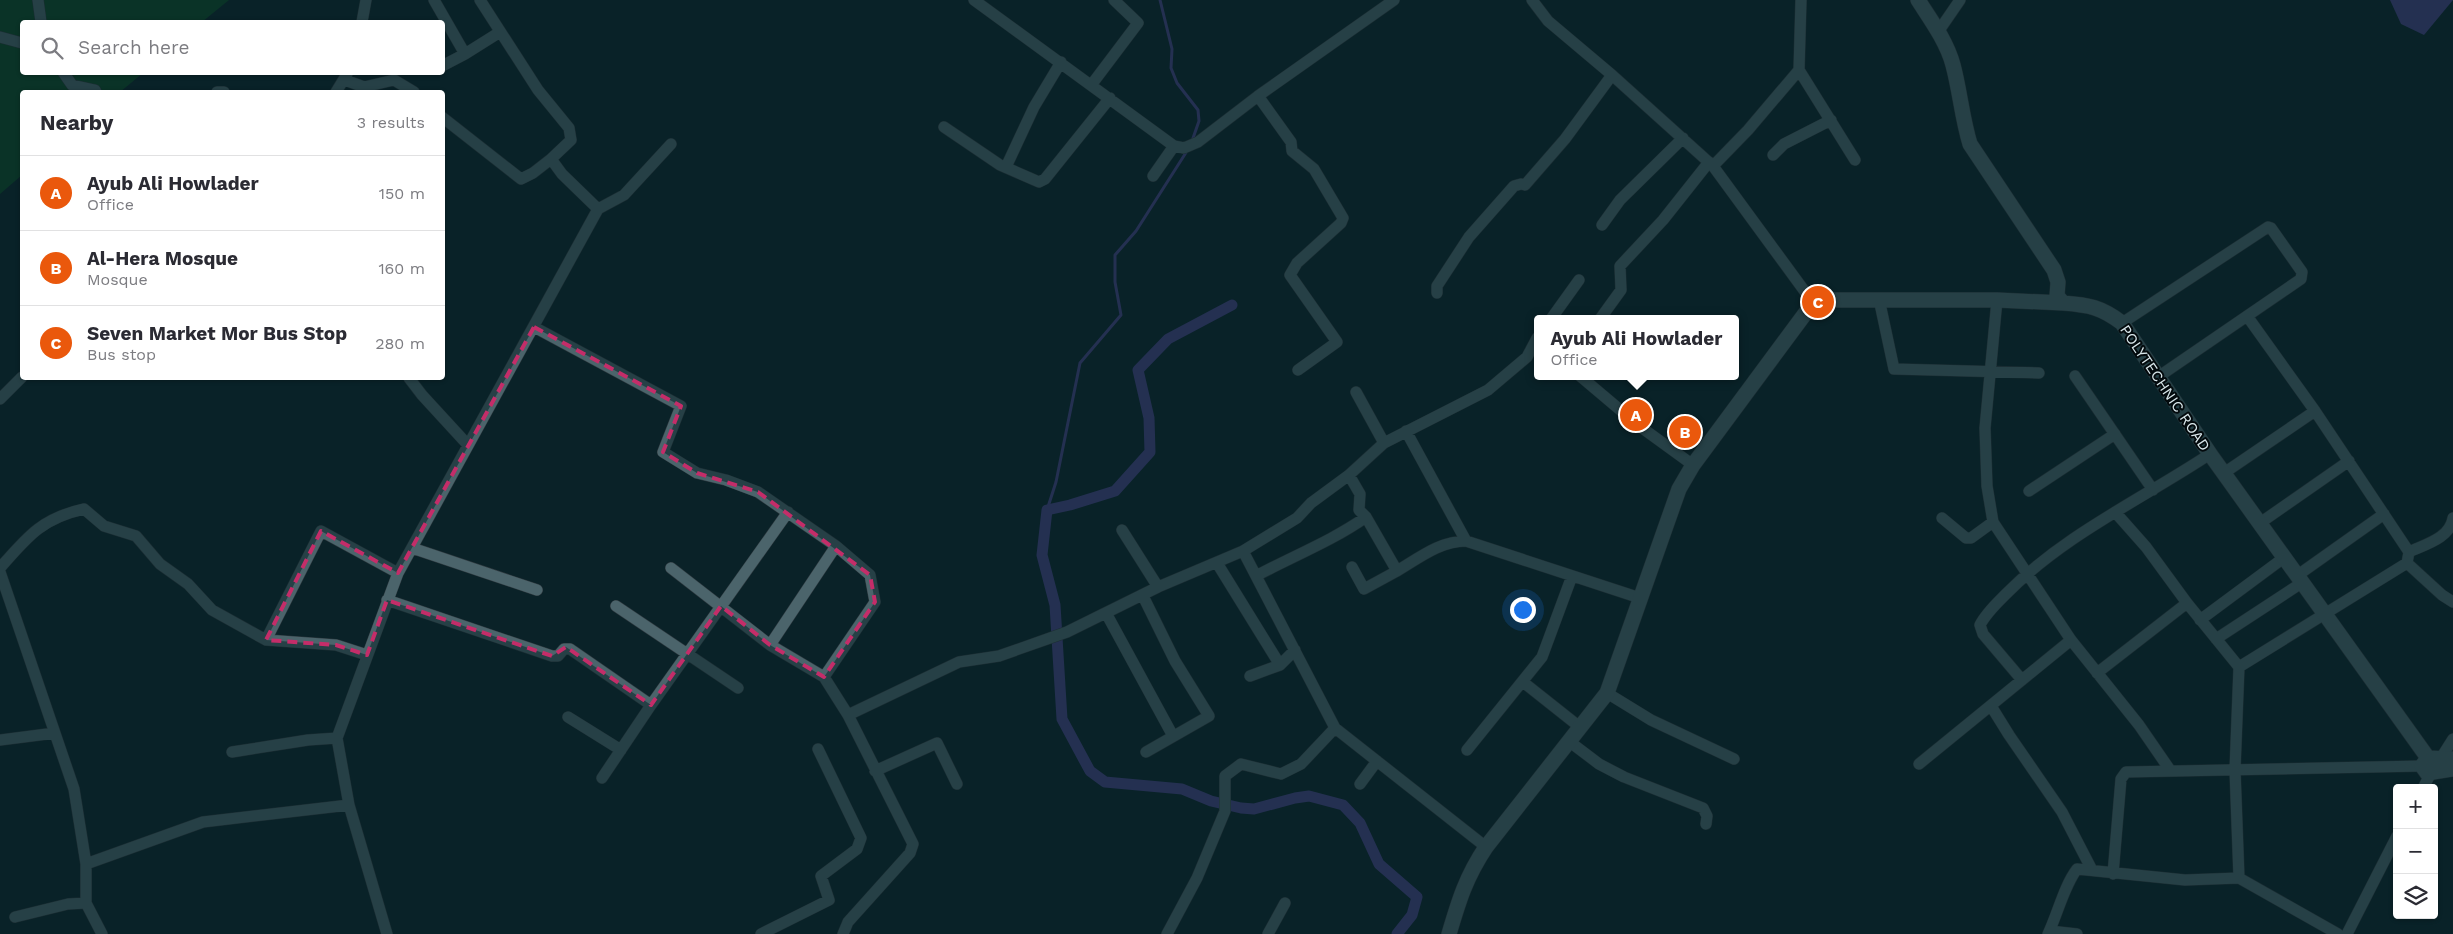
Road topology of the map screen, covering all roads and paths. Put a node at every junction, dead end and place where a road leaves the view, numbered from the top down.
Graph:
1 (38, 0) edge
2 (366, 0) edge
3 (434, 0) edge
4 (480, 0) edge
5 (974, 0) edge
6 (1114, 0) edge
7 (1394, 0) edge
8 (1532, 0) edge
9 (1801, 0) edge
10 (1918, 0) edge
11 (1960, 0) edge
12 (41, 20) edge
13 (362, 20) edge
14 (500, 32) junction
15 (1938, 32) junction
16 (0, 37) edge
17 (20, 43) edge
18 (465, 54) junction
19 (1061, 62) junction
20 (445, 64) edge
21 (1799, 70) junction
22 (65, 75) edge
23 (1612, 75) junction
24 (347, 76) edge
25 (1092, 84) junction
26 (95, 90) edge
27 (337, 90) edge
28 (411, 90) edge
29 (1258, 96) junction
30 (1110, 98) junction
31 (445, 119) edge
32 (1831, 120) junction
33 (944, 127) dead end
34 (1683, 138) junction
35 (671, 144) dead end
36 (1179, 147) junction
37 (1774, 155) dead end
38 (551, 159) junction
39 (1855, 160) dead end
40 (1711, 164) junction
41 (1006, 166) junction
42 (1153, 176) dead end
43 (598, 209) junction
44 (1602, 225) dead end
45 (1579, 280) dead end
46 (1437, 293) dead end
47 (1879, 299) junction
48 (1997, 300) junction
49 (2063, 303) junction
50 (1814, 304) junction
51 (1554, 315) edge
52 (1603, 315) edge
53 (2247, 316) junction
54 (2122, 323) junction
55 (534, 327) junction
56 (1534, 344) edge
57 (1298, 370) dead end
58 (1990, 372) junction
59 (2039, 374) dead end
60 (2075, 376) dead end
61 (2158, 377) junction
62 (20, 379) edge
63 (410, 380) edge
64 (1585, 380) edge
65 (1356, 392) dead end
66 (0, 399) edge
67 (2315, 411) junction
68 (1406, 431) junction
69 (2114, 434) junction
70 (1384, 443) junction
71 (468, 444) junction
72 (2210, 454) junction
73 (2349, 461) junction
74 (1693, 465) junction
75 (2224, 473) junction
76 (1349, 475) junction
77 (2153, 490) junction
78 (2029, 491) dead end
79 (788, 512) junction
80 (2115, 512) junction
81 (2384, 514) junction
82 (1366, 517) junction
83 (1942, 518) dead end
84 (2453, 518) edge
85 (1993, 522) junction
86 (2260, 523) junction
87 (1122, 530) dead end
88 (1466, 541) junction
89 (836, 546) junction
90 (412, 548) junction
91 (1243, 551) junction
92 (2285, 558) junction
93 (2408, 558) junction
94 (1217, 563) junction
95 (1352, 567) dead end
96 (671, 568) dead end
97 (0, 570) edge
98 (1397, 571) junction
99 (398, 573) junction
100 (2027, 573) junction
101 (1256, 576) junction
102 (1572, 576) junction
103 (2301, 579) junction
104 (1158, 587) junction
105 (537, 590) dead end
106 (4, 596) edge
107 (1143, 596) junction
108 (1640, 598) junction
109 (387, 600) junction
110 (2453, 602) edge
111 (2186, 603) junction
112 (616, 606) dead end
113 (721, 606) junction
114 (1106, 613) junction
115 (2326, 613) junction
116 (2200, 620) junction
117 (2216, 639) junction
118 (266, 640) junction
119 (2071, 640) junction
120 (770, 645) junction
121 (1295, 650) junction
122 (688, 653) junction
123 (367, 655) junction
124 (1280, 665) junction
125 (2239, 667) junction
126 (2097, 673) junction
127 (1250, 676) dead end
128 (824, 677) junction
129 (2022, 680) junction
130 (1523, 682) junction
131 (738, 688) dead end
132 (1607, 693) junction
133 (651, 705) junction
134 (1991, 706) junction
135 (848, 715) junction
136 (568, 717) dead end
137 (1335, 728) junction
138 (1581, 728) junction
139 (55, 733) junction
140 (1173, 736) junction
141 (338, 738) junction
142 (2453, 739) edge
143 (0, 740) edge
144 (1570, 742) junction
145 (818, 749) dead end
146 (621, 750) junction
147 (1467, 750) dead end
148 (232, 752) dead end
149 (1146, 752) dead end
150 (1734, 759) dead end
151 (1377, 761) junction
152 (2435, 763) edge
153 (1918, 764) dead end
154 (2170, 770) junction
155 (2235, 770) junction
156 (2453, 770) edge
157 (875, 771) junction
158 (602, 778) dead end
159 (957, 784) dead end
160 (1360, 784) dead end
161 (2425, 784) edge
162 (349, 806) junction
163 (1706, 824) dead end
164 (2393, 844) edge
165 (1486, 847) junction
166 (86, 864) junction
167 (2092, 870) junction
168 (2114, 874) junction
169 (2239, 878) junction
170 (86, 903) junction
171 (1284, 903) dead end
172 (15, 917) dead end
173 (2049, 932) edge
174 (102, 934) edge
175 (387, 934) edge
176 (761, 934) edge
177 (843, 934) edge
178 (1167, 934) edge
179 (1268, 934) edge
180 (1449, 934) edge
181 (2077, 934) edge
182 (2338, 934) edge
183 (2347, 934) edge

1 - 12 street
2 - 13 street
3 - 18 street
4 - 14 street
5 - 19 street
6 - 25 street
7 - 29 street
8 - 23 street
9 - 21 street
10 - 15 street
11 - 15 street
14 - 18 street
14 - 38 street
15 - 49 street
16 - 17 street
18 - 20 street
19 - 25 street
19 - 41 street
21 - 32 street
21 - 40 street
22 - 26 street
23 - 34 street
23 - 46 street
24 - 27 street
24 - 28 street
25 - 30 street
29 - 36 street
29 - 57 street
30 - 36 street
30 - 41 street
31 - 38 street
32 - 37 street
32 - 39 street
33 - 41 street
34 - 40 street
34 - 44 street
35 - 43 street
36 - 42 street
38 - 43 street
40 - 50 street
40 - 52 street
43 - 55 street
45 - 51 street
47 - 48 street, POLYTECHNIC ROAD
47 - 50 street, POLYTECHNIC ROAD
47 - 58 street
48 - 49 street, POLYTECHNIC ROAD
48 - 58 street
49 - 54 street, POLYTECHNIC ROAD
50 - 74 street
53 - 54 street
53 - 61 street
53 - 67 street
54 - 61 street, POLYTECHNIC ROAD
55 - 71 street
55 - 79 street
56 - 68 street
58 - 59 street
58 - 85 street
60 - 69 street
61 - 72 street, POLYTECHNIC ROAD
62 - 66 street
63 - 71 street
64 - 74 street
65 - 70 street
67 - 73 street
67 - 75 street
68 - 70 street
68 - 88 street
69 - 77 street
69 - 78 street
70 - 76 street
71 - 90 street
72 - 75 street, POLYTECHNIC ROAD
72 - 77 street
73 - 81 street
73 - 86 street
74 - 108 street
75 - 86 street, POLYTECHNIC ROAD
76 - 82 street
76 - 91 street
77 - 80 street
79 - 89 street
79 - 113 street
80 - 100 street
80 - 111 street
81 - 93 street
81 - 103 street
82 - 98 street
82 - 101 street
83 - 85 street
84 - 93 street
85 - 100 street
86 - 92 street, POLYTECHNIC ROAD
87 - 104 street
88 - 98 street
88 - 102 street
89 - 120 street
89 - 128 street
90 - 99 street
90 - 105 street
91 - 94 street
91 - 101 street
92 - 103 street, POLYTECHNIC ROAD
92 - 116 street
93 - 110 street
93 - 115 street
94 - 104 street
94 - 124 street
95 - 98 street
96 - 113 street
97 - 106 street
97 - 118 street
99 - 109 street
99 - 118 street
100 - 119 street
100 - 129 street
101 - 121 street
102 - 108 street
102 - 130 street
103 - 115 street, POLYTECHNIC ROAD
103 - 117 street
104 - 107 street
106 - 139 street
107 - 114 street
107 - 140 street
108 - 132 street
109 - 123 street
109 - 133 street
111 - 116 street
111 - 126 street
112 - 122 street
113 - 120 street
113 - 122 street
114 - 135 street
114 - 140 street
115 - 125 street
115 - 152 street, POLYTECHNIC ROAD
116 - 117 street
117 - 125 street
118 - 123 street
119 - 126 street
119 - 129 street
120 - 128 street
121 - 124 street
121 - 137 street
122 - 131 street
122 - 133 street
123 - 141 street
124 - 127 street
125 - 155 street
126 - 154 street
128 - 135 street
129 - 134 street
130 - 138 street
130 - 147 street
132 - 138 street
132 - 150 street
133 - 146 street
134 - 153 street
134 - 167 street
135 - 157 street
136 - 146 street
137 - 151 street
137 - 178 street
138 - 144 street
139 - 143 street
139 - 166 street
140 - 149 street
141 - 148 street
141 - 162 street
142 - 152 street
144 - 163 street
144 - 165 street
145 - 176 street
146 - 158 street
151 - 160 street
151 - 165 street
152 - 155 street
152 - 156 street
152 - 161 street
154 - 155 street
154 - 168 street
155 - 169 street
157 - 159 street
157 - 177 street
162 - 166 street
162 - 175 street
164 - 183 street
165 - 180 street
166 - 170 street
167 - 168 street
167 - 173 street
168 - 169 street
169 - 182 street
170 - 172 street
170 - 174 street
171 - 179 street
173 - 181 street

